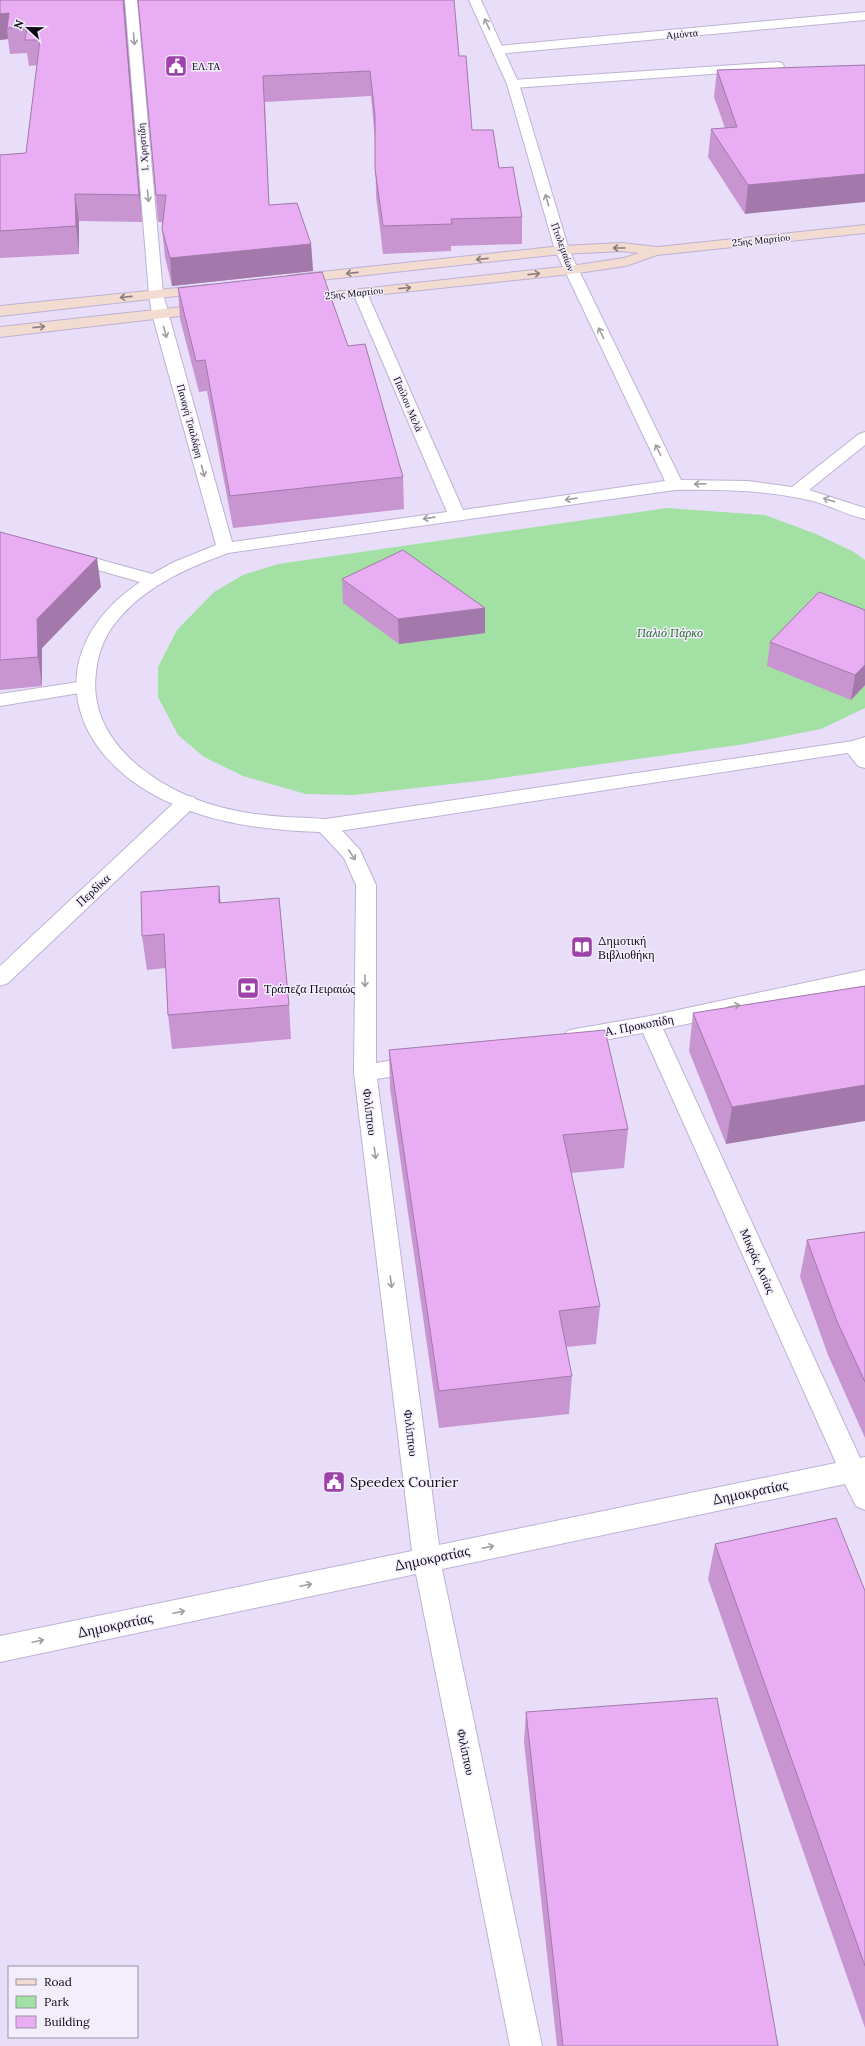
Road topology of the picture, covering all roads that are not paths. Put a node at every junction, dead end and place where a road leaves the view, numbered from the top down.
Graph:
1 (131, 0) edge
2 (475, 0) edge
3 (865, 16) edge
4 (498, 50) junction
5 (778, 66) edge
6 (513, 84) junction
7 (865, 229) edge
8 (562, 250) junction
9 (658, 251) junction
10 (571, 270) junction
11 (281, 281) edge
12 (219, 287) edge
13 (360, 293) junction
14 (156, 294) junction
15 (283, 301) edge
16 (222, 308) edge
17 (0, 311) edge
18 (160, 314) junction
19 (0, 332) edge
20 (865, 437) edge
21 (675, 485) junction
22 (796, 492) junction
23 (456, 514) junction
24 (865, 514) edge
25 (225, 548) junction
26 (54, 552) edge
27 (154, 580) junction
28 (85, 687) junction
29 (0, 700) edge
30 (861, 751) edge
31 (186, 802) junction
32 (326, 826) junction
33 (0, 978) edge
34 (865, 978) edge
35 (650, 1024) junction
36 (558, 1040) edge
37 (442, 1060) edge
38 (365, 1074) junction
39 (859, 1469) edge
40 (865, 1498) edge
41 (427, 1560) junction
42 (0, 1649) edge
43 (526, 2046) edge

1 -> 14 street, Ι. Χρηστίδη
4 -> 2 street, Πτολεμαίων
3 - 4 street, Αμύντα
4 - 6 street, Πτολεμαίων
5 - 6 street
8 -> 6 street, Πτολεμαίων
7 - 9 main road, 25ης Μαρτίου
9 -> 8 main road, 25ης Μαρτίου
8 - 10 street, Πτολεμαίων
8 -> 11 main road, 25ης Μαρτίου
9 - 10 main road, 25ης Μαρτίου
13 -> 10 main road, 25ης Μαρτίου
21 -> 10 street, Πτολεμαίων
12 - 14 main road
13 - 15 main road, 25ης Μαρτίου
13 - 23 street, Παύλου Μελά
14 -> 17 main road
14 - 18 street, Παναγή Τσαλδάρη
16 - 18 main road
19 -> 18 main road
18 -> 25 street, Παναγή Τσαλδάρη
20 - 22 street
22 -> 21 street
21 -> 23 street
24 -> 22 street
23 -> 25 street
25 - 27 street
26 - 27 street
27 - 28 street
28 - 29 street
28 - 31 street
30 - 32 street
31 - 32 street
31 - 33 street, Περδίκα
32 -> 38 street, Φιλίππου
35 -> 34 street, Α. Προκοπίδη
35 - 36 street, Α. Προκοπίδη
35 - 39 street, Μικράς Ασίας
37 - 38 street
38 -> 41 street, Φιλίππου
39 - 40 street, Μικράς Ασίας
41 -> 39 street, Δημοκρατίας
42 -> 41 street, Δημοκρατίας
41 - 43 street, Φιλίππου

